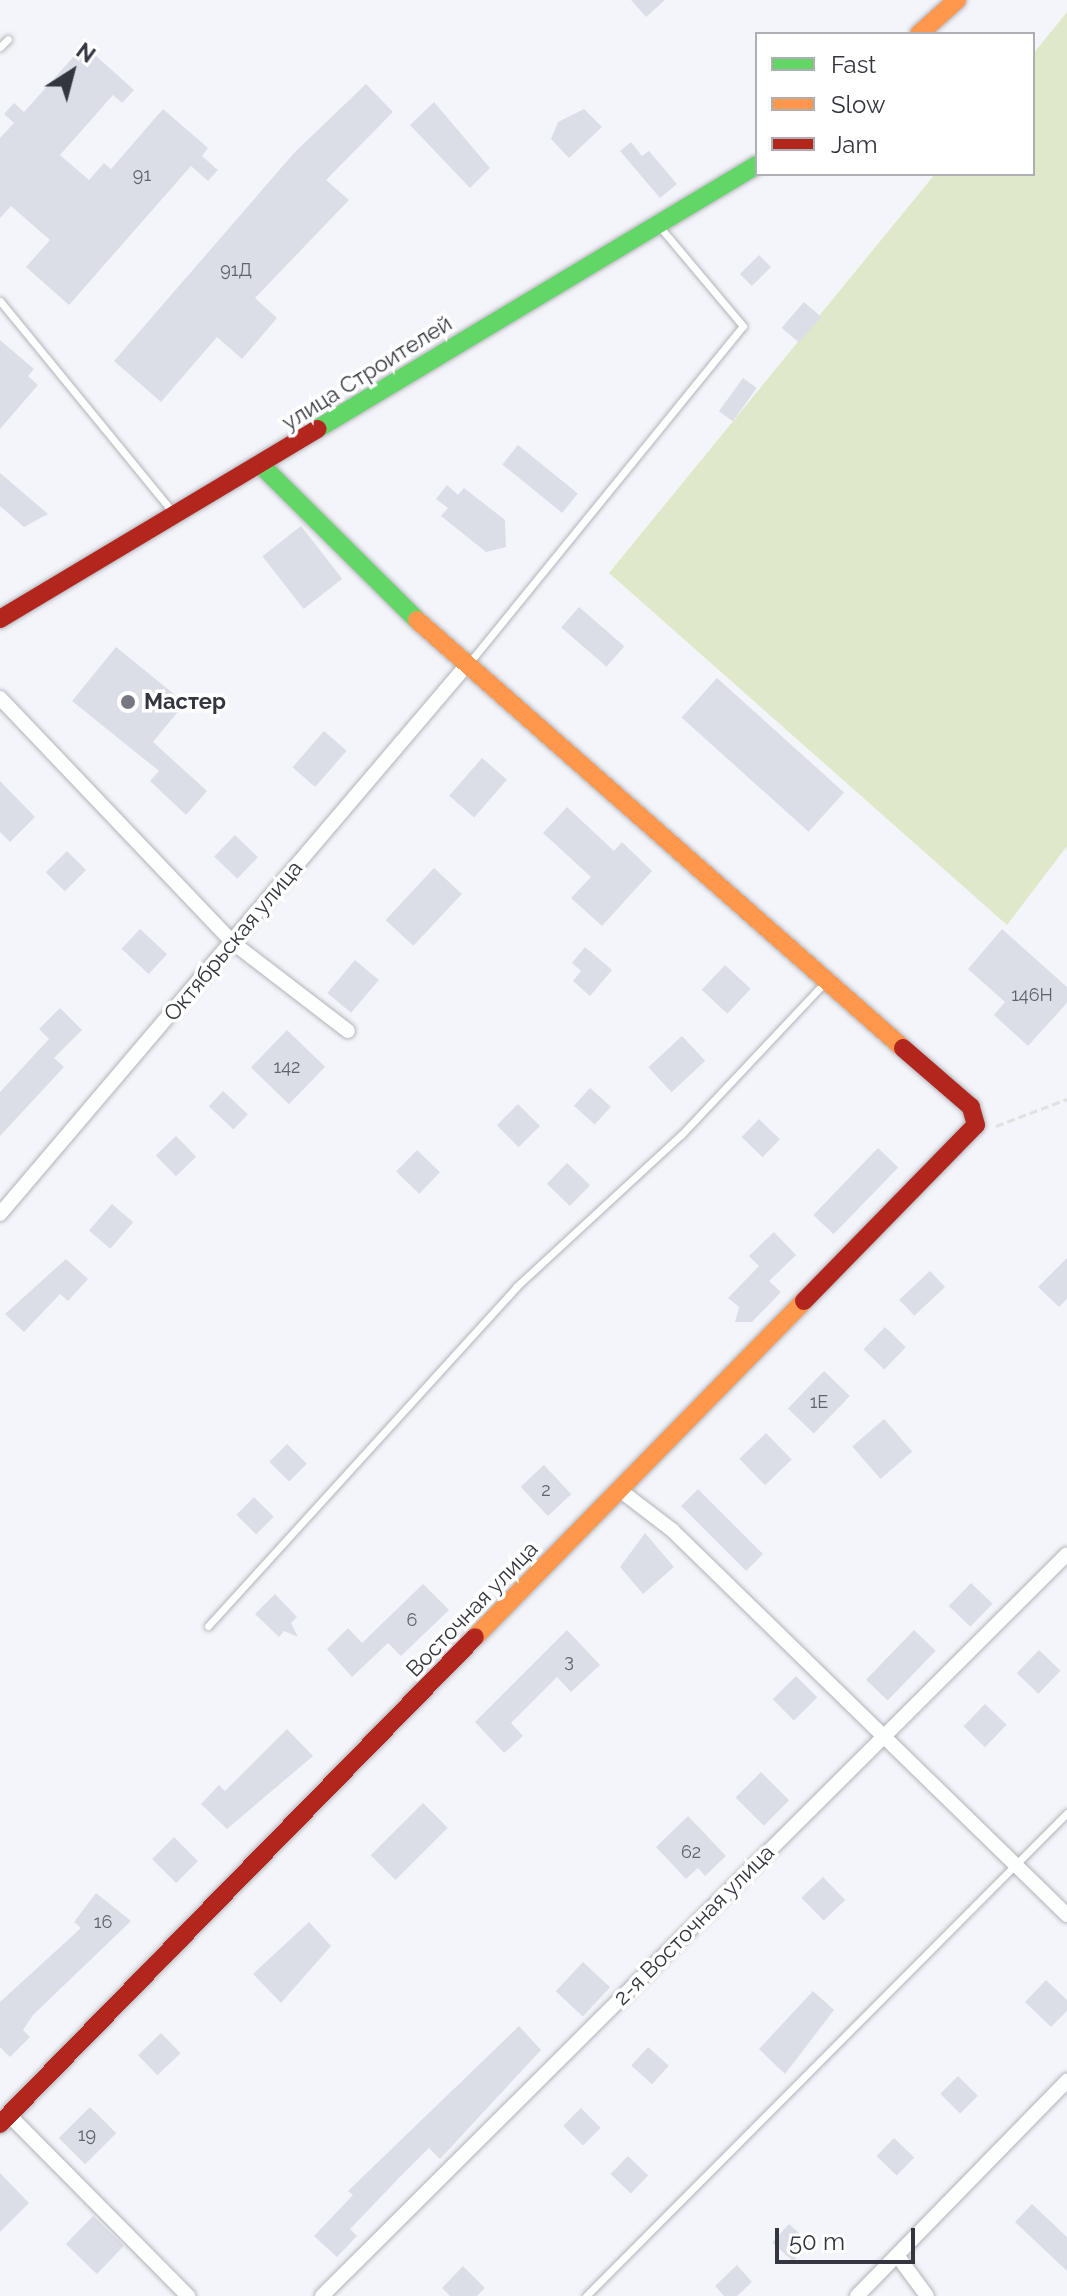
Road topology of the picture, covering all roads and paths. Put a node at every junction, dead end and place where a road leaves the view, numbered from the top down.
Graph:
1 (957, 0) edge
2 (921, 32) edge
3 (8, 39) dead end
4 (0, 47) edge
5 (755, 166) edge
6 (656, 222) junction
7 (0, 301) edge
8 (262, 466) junction
9 (177, 517) junction
10 (0, 619) edge
11 (465, 667) junction
12 (0, 698) edge
13 (232, 942) junction
14 (827, 979) junction
15 (348, 1031) dead end
16 (1067, 1099) edge
17 (972, 1130) junction
18 (0, 1214) edge
19 (621, 1491) junction
20 (1067, 1554) edge
21 (208, 1626) dead end
22 (883, 1737) junction
23 (1067, 1813) edge
24 (1014, 1863) junction
25 (1067, 1915) edge
26 (1067, 2081) edge
27 (3, 2115) edge
28 (899, 2258) junction
29 (188, 2296) edge
30 (322, 2296) edge
31 (586, 2296) edge
32 (857, 2296) edge
33 (927, 2296) edge

1 - 2 street
3 - 4 lane
5 - 6 street, улица Строителей
6 - 8 street, улица Строителей
6 - 11 lane
7 - 9 lane
8 - 9 street, улица Строителей
8 - 11 street
9 - 10 street, улица Строителей
11 - 13 street, Октябрьская улица
11 - 14 street
12 - 13 street
13 - 15 street
13 - 18 street, Октябрьская улица
14 - 17 street
14 - 21 lane
16 - 17 path
17 - 19 street, Восточная улица
19 - 22 street
19 - 27 street, Восточная улица
20 - 22 street, 2-я Восточная улица
22 - 24 street
22 - 30 street, 2-я Восточная улица
23 - 24 lane
24 - 25 street
24 - 31 lane
26 - 28 street
27 - 29 street
28 - 32 street
28 - 33 street

